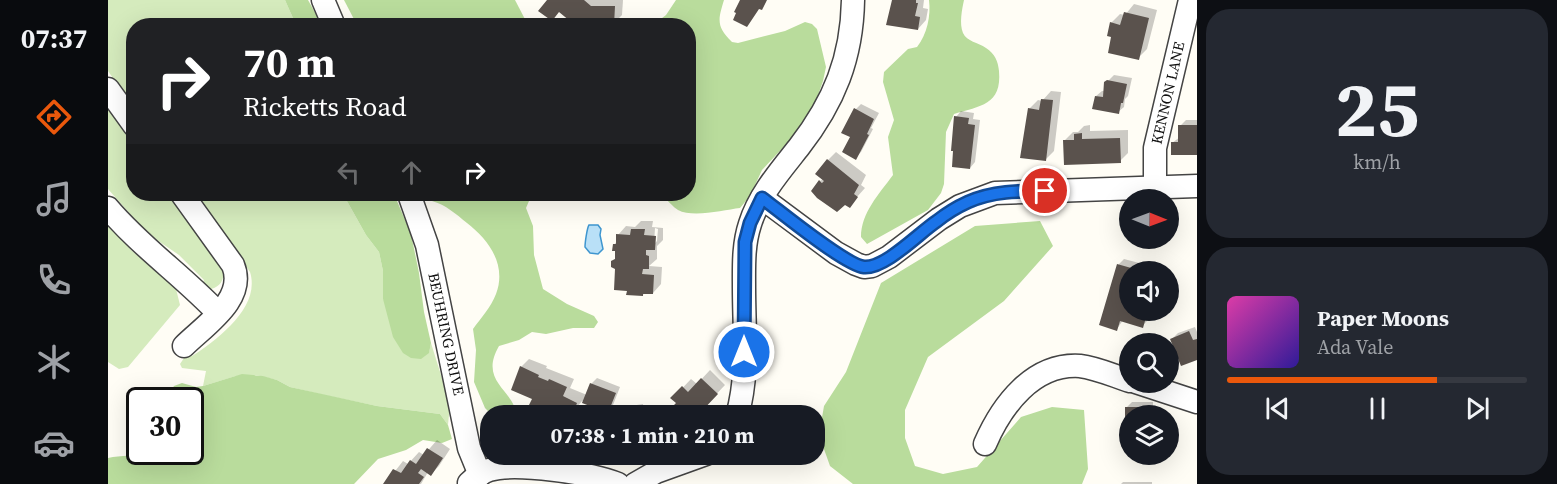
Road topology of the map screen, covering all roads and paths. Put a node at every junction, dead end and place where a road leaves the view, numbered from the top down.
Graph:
1 (322, 0) edge
2 (853, 0) edge
3 (1190, 0) edge
4 (330, 18) edge
5 (108, 89) edge
6 (126, 114) edge
7 (1197, 186) edge
8 (1155, 188) junction
9 (762, 198) junction
10 (187, 201) edge
11 (411, 201) edge
12 (108, 208) edge
13 (218, 313) junction
14 (184, 346) dead end
15 (1119, 378) edge
16 (1170, 393) edge
17 (1197, 402) edge
18 (740, 405) edge
19 (985, 444) dead end
20 (675, 465) edge
21 (474, 479) edge
22 (618, 484) edge
23 (635, 484) edge

1 - 4 street
2 - 9 street
3 - 8 street, KENNON LANE
5 - 6 street
7 - 8 street
8 - 9 street
9 - 18 street
10 - 13 street
11 - 21 street, BEUHRING DRIVE
12 - 13 street
13 - 14 street
15 - 19 street
16 - 17 street
20 - 23 street
21 - 22 street

